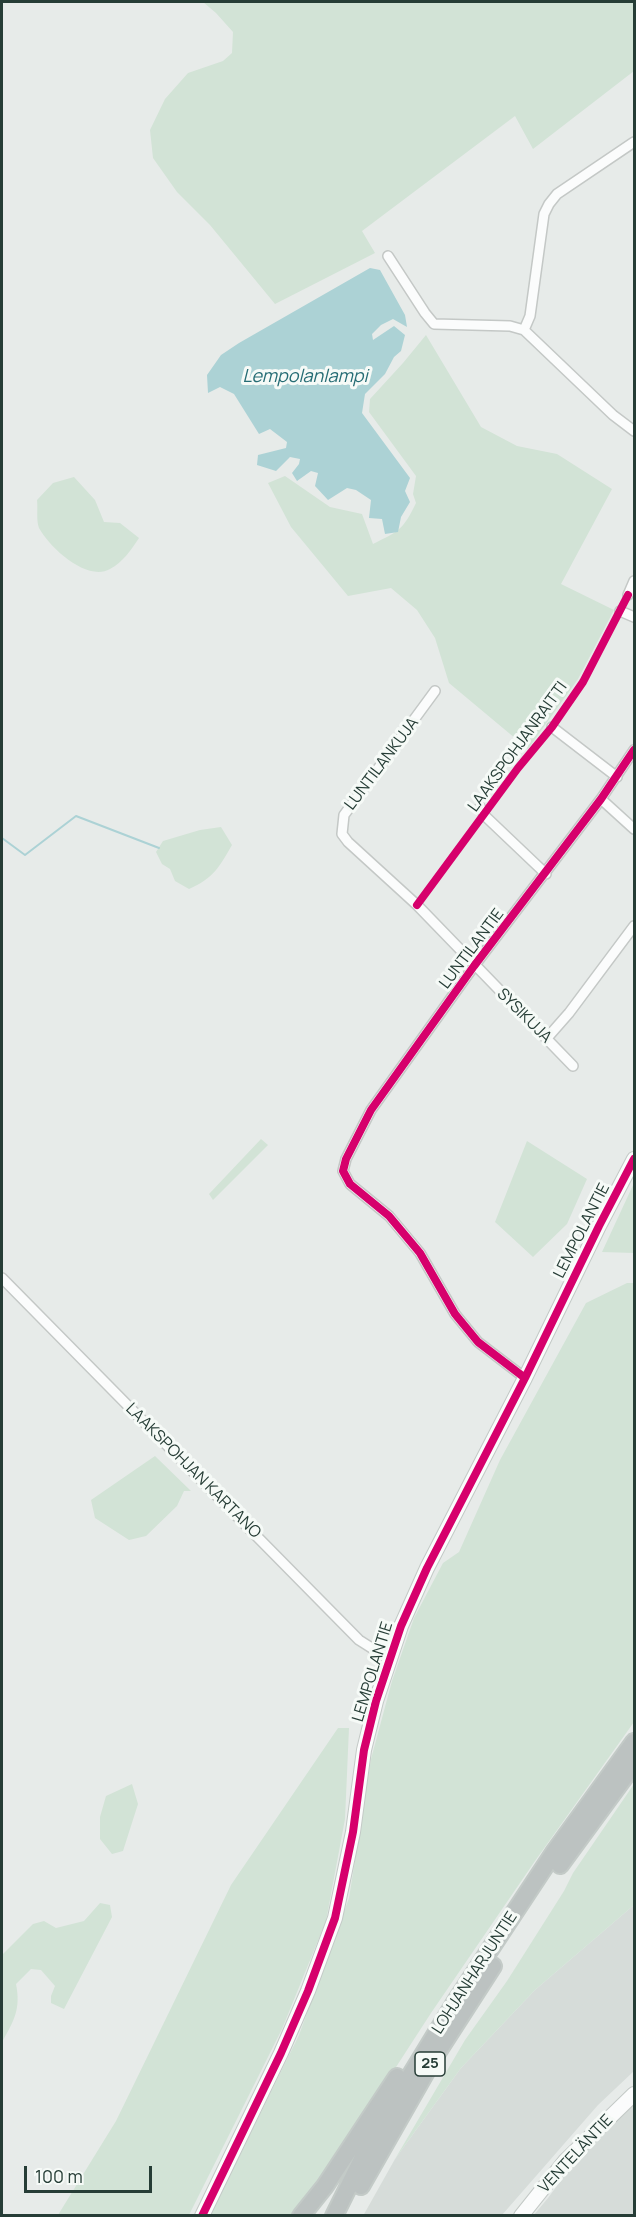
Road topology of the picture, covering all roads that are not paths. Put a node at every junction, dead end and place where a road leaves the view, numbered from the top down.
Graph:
1 (634, 142) edge
2 (388, 256) dead end
3 (524, 330) junction
4 (634, 431) edge
5 (634, 581) edge
6 (628, 595) dead end
7 (620, 611) dead end
8 (634, 617) edge
9 (435, 691) dead end
10 (552, 727) dead end
11 (634, 750) edge
12 (617, 777) junction
13 (601, 799) junction
14 (480, 807) dead end
15 (634, 829) edge
16 (546, 874) junction
17 (634, 926) edge
18 (474, 966) junction
19 (547, 1038) junction
20 (573, 1066) dead end
21 (634, 1159) edge
22 (2, 1278) edge
23 (525, 1378) junction
24 (389, 1659) junction
25 (634, 1742) edge
26 (634, 1764) edge
27 (456, 2001) junction
28 (634, 2094) edge
29 (202, 2216) edge
30 (301, 2216) edge
31 (334, 2216) edge
32 (345, 2216) edge
33 (521, 2216) edge

1 - 3 street
2 - 3 street
3 - 4 street
5 - 6 street
7 - 8 street
9 - 18 street, LUNTILANKUJA
10 - 12 street
11 - 12 street, LUNTILANTIE
12 - 13 street, LUNTILANTIE
13 - 15 street
13 - 16 street, LUNTILANTIE
14 - 16 street
16 - 18 street, LUNTILANTIE
17 - 19 street
18 - 19 street, SYSIKUJA
18 - 23 street, LUNTILANTIE
19 - 20 street, SYSIKUJA
21 - 23 street, LEMPOLANTIE
22 - 24 street, LAAKSPOHJAN KARTANO
23 - 24 street, LEMPOLANTIE
24 - 29 street, LEMPOLANTIE
25 - 27 highway, LOHJANHARJUNTIE / 25
26 - 32 highway, LOHJANHARJUNTIE / 25
27 - 30 highway
27 - 31 highway, LOHJANHARJUNTIE / 25
28 - 33 street, VENTELÄNTIE

